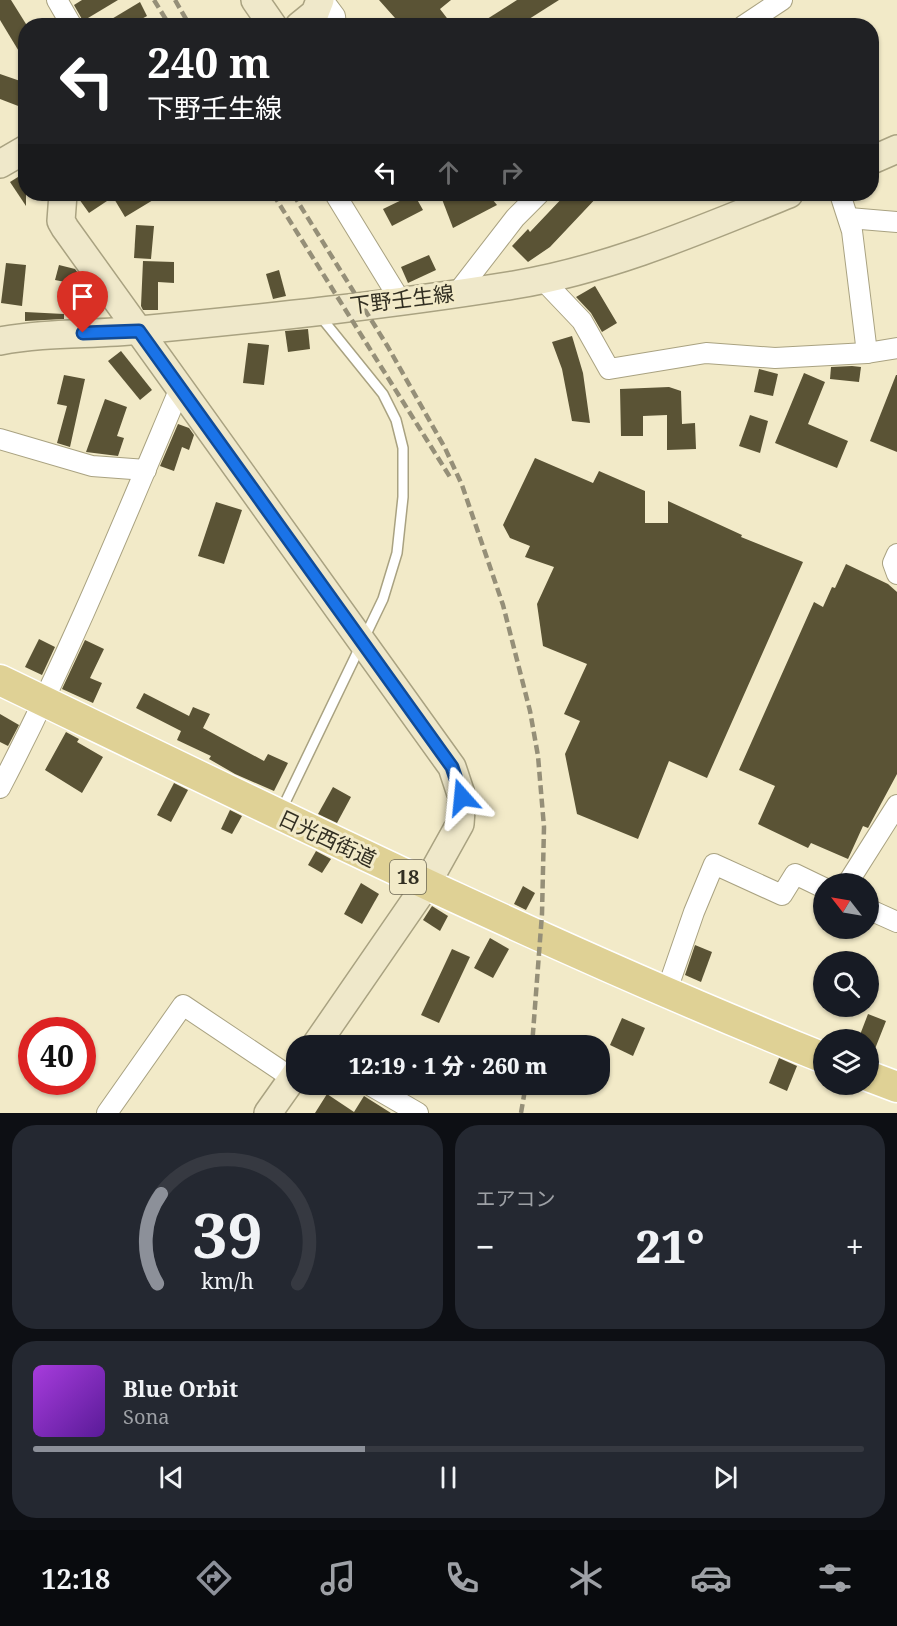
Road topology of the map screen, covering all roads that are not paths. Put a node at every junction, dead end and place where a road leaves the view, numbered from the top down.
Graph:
1 (57, 0) edge
2 (255, 0) edge
3 (322, 0) edge
4 (782, 0) edge
5 (67, 18) edge
6 (267, 18) edge
7 (309, 18) edge
8 (335, 18) edge
9 (766, 18) edge
10 (897, 149) edge
11 (18, 153) edge
12 (879, 157) edge
13 (0, 164) edge
14 (62, 201) edge
15 (339, 201) edge
16 (532, 201) edge
17 (771, 201) edge
18 (843, 201) edge
19 (849, 218) junction
20 (897, 222) edge
21 (542, 279) junction
22 (457, 293) junction
23 (400, 300) junction
24 (316, 311) junction
25 (0, 327) edge
26 (139, 331) junction
27 (29, 336) junction
28 (0, 341) edge
29 (897, 348) edge
30 (867, 353) junction
31 (180, 388) junction
32 (0, 439) edge
33 (146, 470) junction
34 (897, 554) edge
35 (897, 574) edge
36 (362, 641) junction
37 (0, 681) edge
38 (45, 702) junction
39 (0, 788) edge
40 (897, 806) edge
41 (278, 816) junction
42 (854, 873) edge
43 (813, 882) edge
44 (426, 885) junction
45 (879, 914) edge
46 (897, 922) edge
47 (666, 993) junction
48 (323, 1035) edge
49 (813, 1053) edge
50 (286, 1069) edge
51 (879, 1080) edge
52 (897, 1087) edge
53 (286, 1088) edge
54 (387, 1095) edge
55 (107, 1113) edge
56 (268, 1113) edge
57 (418, 1113) edge

1 - 5 street
2 - 6 street
3 - 7 street
3 - 8 street
4 - 9 street
10 - 12 street
11 - 13 street
14 - 26 street
15 - 23 street
16 - 22 street
17 - 21 street, 下野壬生線
18 - 19 street
19 - 20 street
19 - 30 street
21 - 22 street, 下野壬生線
21 - 30 street
22 - 23 street, 下野壬生線
23 - 24 street, 下野壬生線
24 - 26 street, 下野壬生線
24 - 36 lane
25 - 27 street
26 - 27 street, 下野壬生線
26 - 31 street
27 - 28 street, 下野壬生線
29 - 30 street
31 - 33 street
31 - 36 street
32 - 33 street
33 - 38 street
34 - 35 street
36 - 41 lane
36 - 44 street
37 - 38 main road, 日光西街道 / 18
38 - 39 street
38 - 41 main road, 日光西街道 / 18
40 - 42 street
41 - 44 main road, 日光西街道 / 18
43 - 47 street
44 - 47 main road, 日光西街道 / 18
44 - 48 street
45 - 46 street
47 - 49 main road, 日光西街道 / 18
50 - 55 street
51 - 52 main road
53 - 56 street
54 - 57 street

